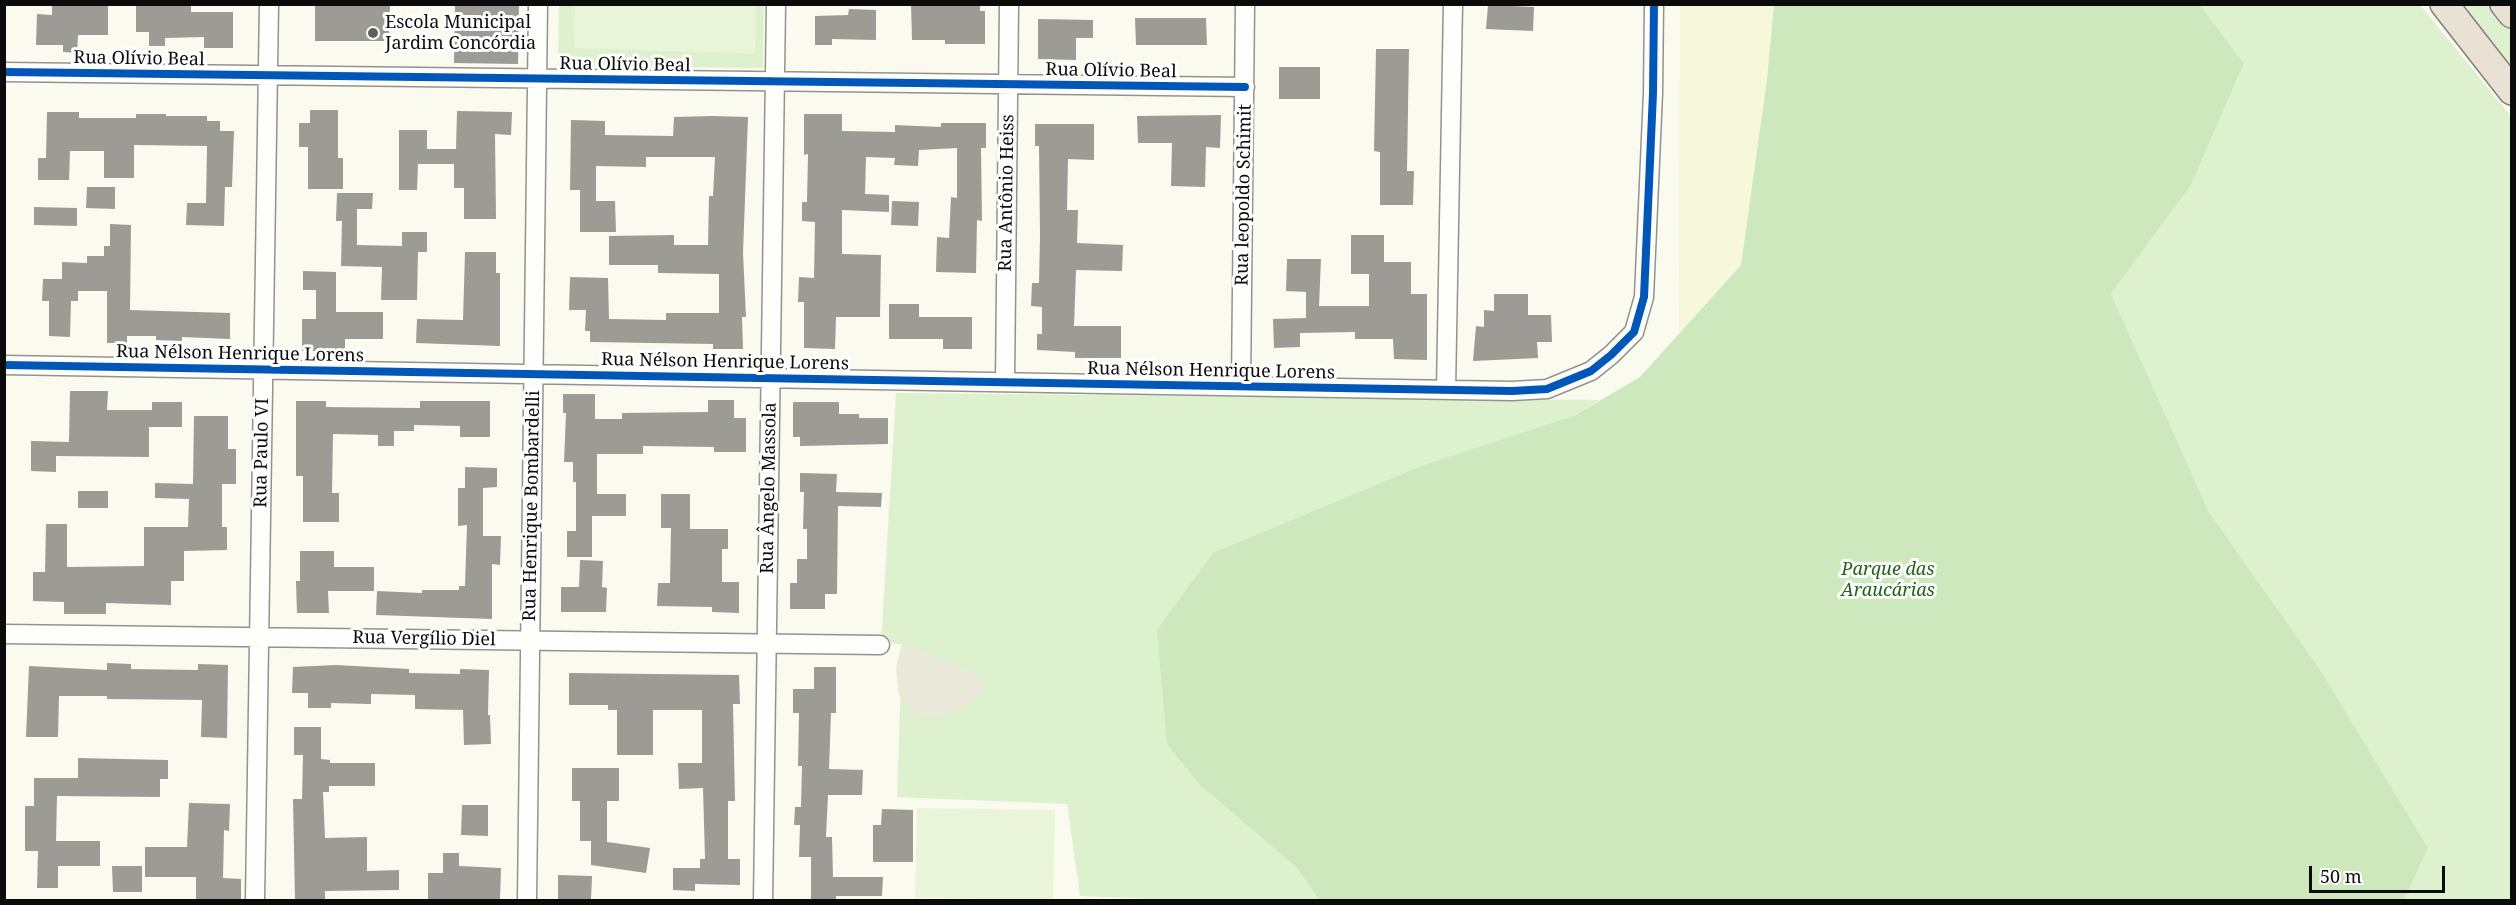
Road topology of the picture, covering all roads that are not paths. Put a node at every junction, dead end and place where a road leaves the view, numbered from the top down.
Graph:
1 (269, 4) edge
2 (538, 4) edge
3 (776, 4) edge
4 (1009, 4) edge
5 (1245, 4) edge
6 (1453, 4) edge
7 (1654, 4) edge
8 (2444, 4) edge
9 (4, 72) edge
10 (268, 75) junction
11 (537, 79) junction
12 (775, 82) junction
13 (1008, 84) junction
14 (1245, 87) junction
15 (2511, 91) edge
16 (4, 365) edge
17 (264, 369) junction
18 (534, 374) junction
19 (770, 378) junction
20 (1005, 382) junction
21 (1241, 386) junction
22 (1446, 390) junction
23 (4, 634) edge
24 (260, 638) junction
25 (531, 641) junction
26 (767, 643) junction
27 (880, 645) dead end
28 (255, 900) edge
29 (527, 900) edge
30 (763, 900) edge

1 - 10 street, Rua Paulo VI
2 - 11 street, Rua Henrique Bombardelli
3 - 12 street, Rua Ângelo Massola
4 - 13 street, Rua Antônio Heiss
5 - 14 street, Rua leopoldo Schimit
6 - 22 street
7 - 22 street, Rua Nélson Henrique Lorens
8 - 15 highway
9 - 10 street, Rua Olívio Beal
10 - 11 street, Rua Olívio Beal
10 - 17 street, Rua Paulo VI
11 - 12 street, Rua Olívio Beal
11 - 18 street, Rua Henrique Bombardelli
12 - 13 street, Rua Olívio Beal
12 - 19 street, Rua Ângelo Massola
13 - 14 street, Rua Olívio Beal
13 - 20 street, Rua Antônio Heiss
14 - 21 street, Rua leopoldo Schimit
16 - 17 street, Rua Nélson Henrique Lorens
17 - 18 street, Rua Nélson Henrique Lorens
17 - 24 street, Rua Paulo VI
18 - 19 street, Rua Nélson Henrique Lorens
18 - 25 street, Rua Henrique Bombardelli
19 - 20 street, Rua Nélson Henrique Lorens
19 - 26 street, Rua Ângelo Massola
20 - 21 street, Rua Nélson Henrique Lorens
21 - 22 street, Rua Nélson Henrique Lorens
23 - 24 street, Rua Vergílio Diel
24 - 25 street, Rua Vergílio Diel
24 - 28 street, Rua Paulo VI
25 - 26 street, Rua Vergílio Diel
25 - 29 street, Rua Henrique Bombardelli
26 - 27 street, Rua Vergílio Diel
26 - 30 street, Rua Ângelo Massola

